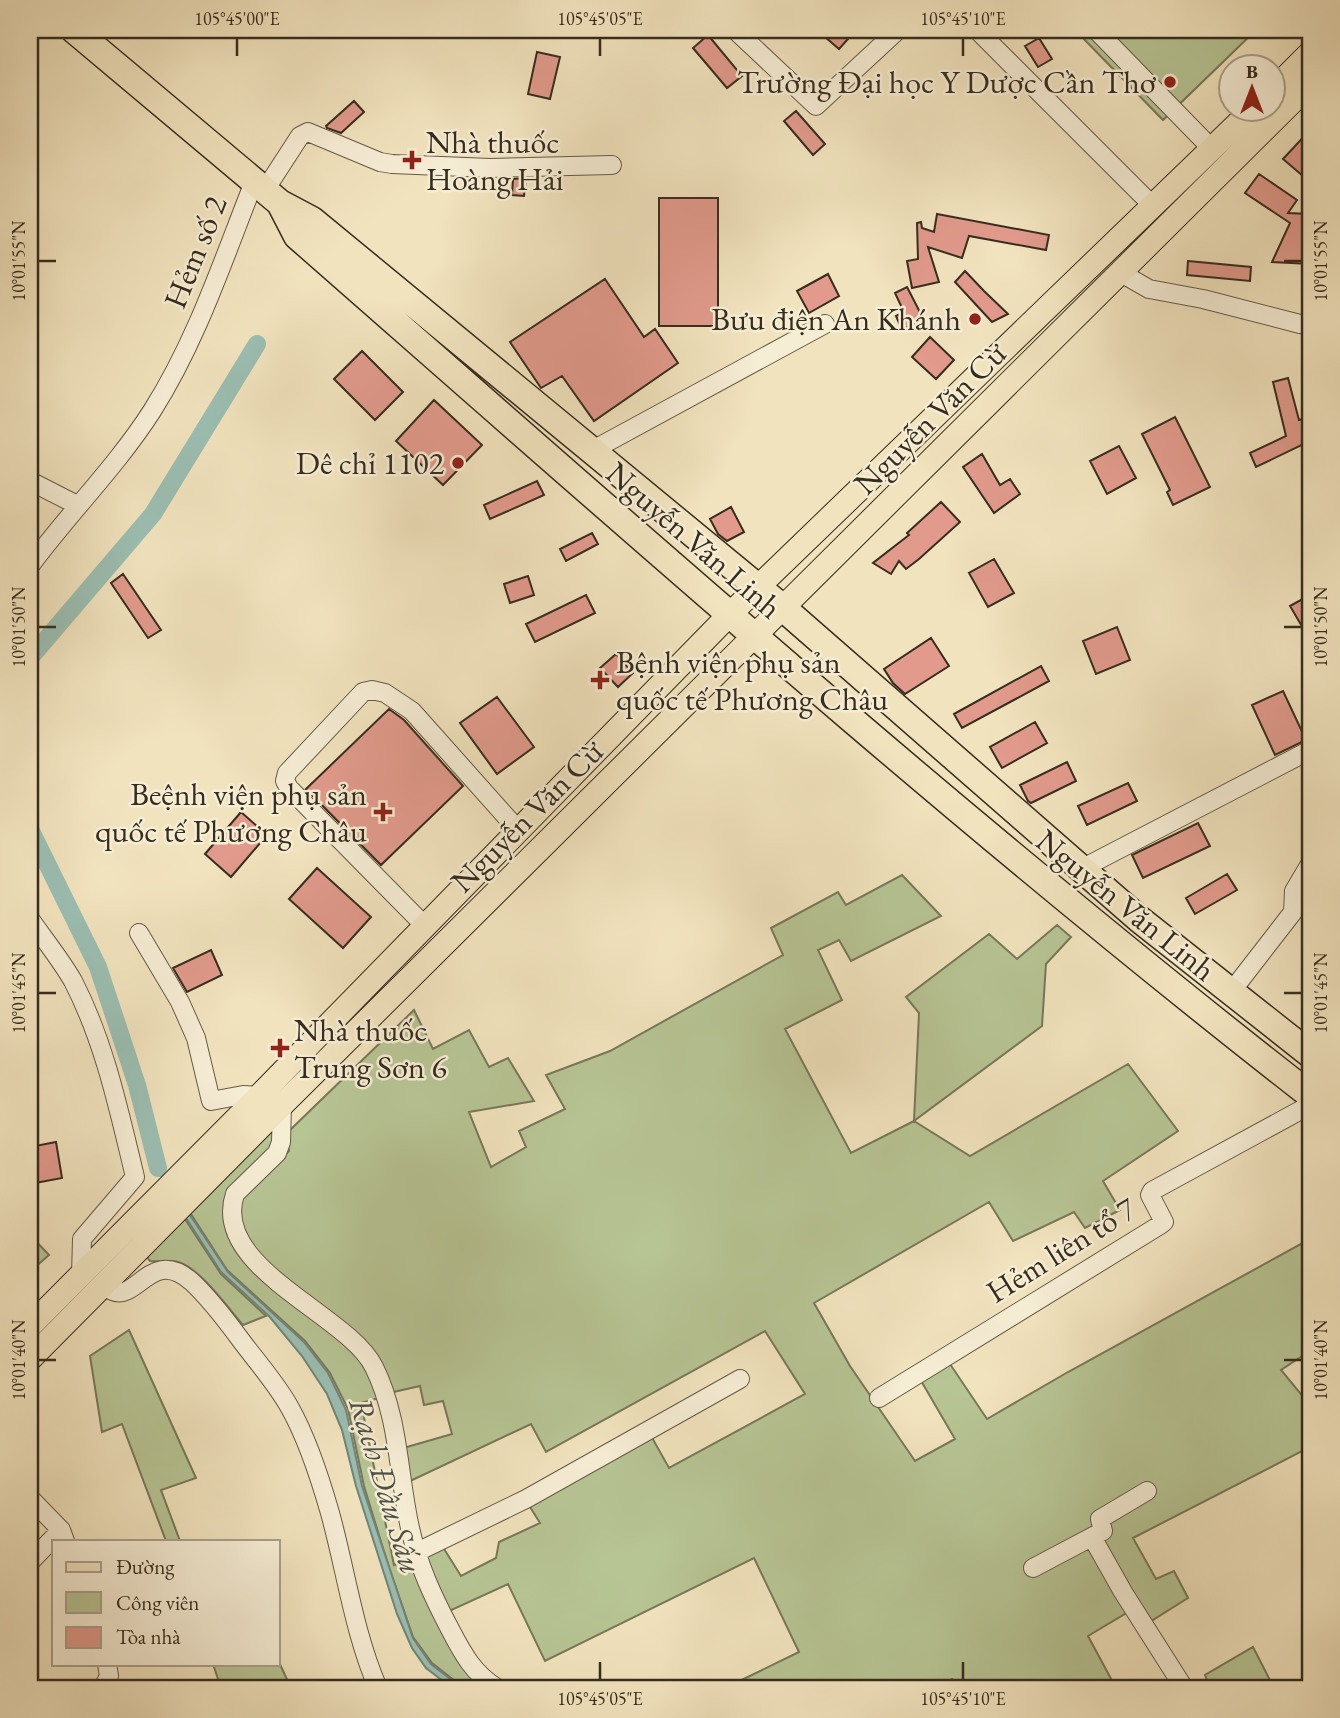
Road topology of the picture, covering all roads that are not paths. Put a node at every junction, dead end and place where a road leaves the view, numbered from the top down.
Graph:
1 (74, 30) edge
2 (735, 30) edge
3 (898, 30) edge
4 (976, 30) edge
5 (1097, 30) edge
6 (1310, 52) edge
7 (1288, 74) edge
8 (1310, 84) edge
9 (1240, 122) edge
10 (1213, 150) junction
11 (612, 165) dead end
12 (267, 192) junction
13 (1154, 207) junction
14 (1121, 273) junction
15 (825, 324) dead end
16 (1310, 325) edge
17 (591, 451) junction
18 (30, 481) edge
19 (77, 505) junction
20 (30, 566) edge
21 (759, 587) junction
22 (783, 608) junction
23 (729, 615) junction
24 (753, 636) junction
25 (1310, 750) edge
26 (519, 831) junction
27 (1310, 864) edge
28 (1081, 869) junction
29 (30, 919) edge
30 (425, 926) junction
31 (139, 933) dead end
32 (1231, 992) junction
33 (353, 1000) junction
34 (371, 1017) junction
35 (1310, 1054) edge
36 (1310, 1095) edge
37 (259, 1096) junction
38 (282, 1105) junction
39 (1310, 1105) edge
40 (139, 1249) junction
41 (153, 1271) junction
42 (81, 1275) junction
43 (104, 1285) junction
44 (30, 1326) edge
45 (30, 1359) edge
46 (740, 1379) dead end
47 (879, 1398) dead end
48 (1147, 1491) dead end
49 (30, 1498) edge
50 (63, 1536) edge
51 (1092, 1537) junction
52 (52, 1545) edge
53 (416, 1552) junction
54 (30, 1562) edge
55 (1033, 1568) dead end
56 (107, 1666) edge
57 (103, 1688) edge
58 (377, 1688) edge
59 (496, 1688) edge
60 (1184, 1688) edge

1 - 12 highway, Nguyễn Văn Linh
2 - 3 street
4 - 13 street
5 - 10 street
6 - 7 main road
8 - 14 main road, Nguyễn Văn Cừ
9 - 10 main road, Nguyễn Văn Cừ
10 - 13 main road, Nguyễn Văn Cừ
11 - 12 street, Hẻm số 2
12 - 17 highway, Nguyễn Văn Linh
12 - 19 street, Hẻm số 2
12 - 23 highway, Nguyễn Văn Linh
13 - 21 main road, Nguyễn Văn Cừ
14 - 16 street
14 - 22 main road, Nguyễn Văn Cừ
15 - 17 street
17 - 21 highway, Nguyễn Văn Linh
18 - 19 street
19 - 20 street, Hẻm số 2
21 - 22 highway, Nguyễn Văn Linh
21 - 23 main road, Nguyễn Văn Cừ
22 - 24 main road, Nguyễn Văn Cừ
22 - 28 highway, Nguyễn Văn Linh
23 - 24 highway, Nguyễn Văn Linh
23 - 26 main road, Nguyễn Văn Cừ
24 - 34 main road, Nguyễn Văn Cừ
24 - 36 highway, Nguyễn Văn Linh
25 - 28 street
26 - 30 main road, Nguyễn Văn Cừ
26 - 30 street
27 - 32 street
28 - 32 highway, Nguyễn Văn Linh
29 - 42 street
30 - 33 main road, Nguyễn Văn Cừ
31 - 37 street
32 - 35 highway, Nguyễn Văn Linh
33 - 34 main road
33 - 37 main road, Nguyễn Văn Cừ
34 - 38 main road, Nguyễn Văn Cừ
37 - 42 main road, Nguyễn Văn Cừ
38 - 40 main road, Nguyễn Văn Cừ
38 - 53 street
39 - 47 street, Hẻm liên tổ 7
40 - 41 street
40 - 43 main road, Nguyễn Văn Cừ
41 - 43 street
41 - 58 street
42 - 44 main road, Nguyễn Văn Cừ
43 - 45 main road, Nguyễn Văn Cừ
46 - 53 street
48 - 51 street
49 - 50 street
51 - 55 street
51 - 60 street
52 - 54 street
53 - 59 street
56 - 57 street

